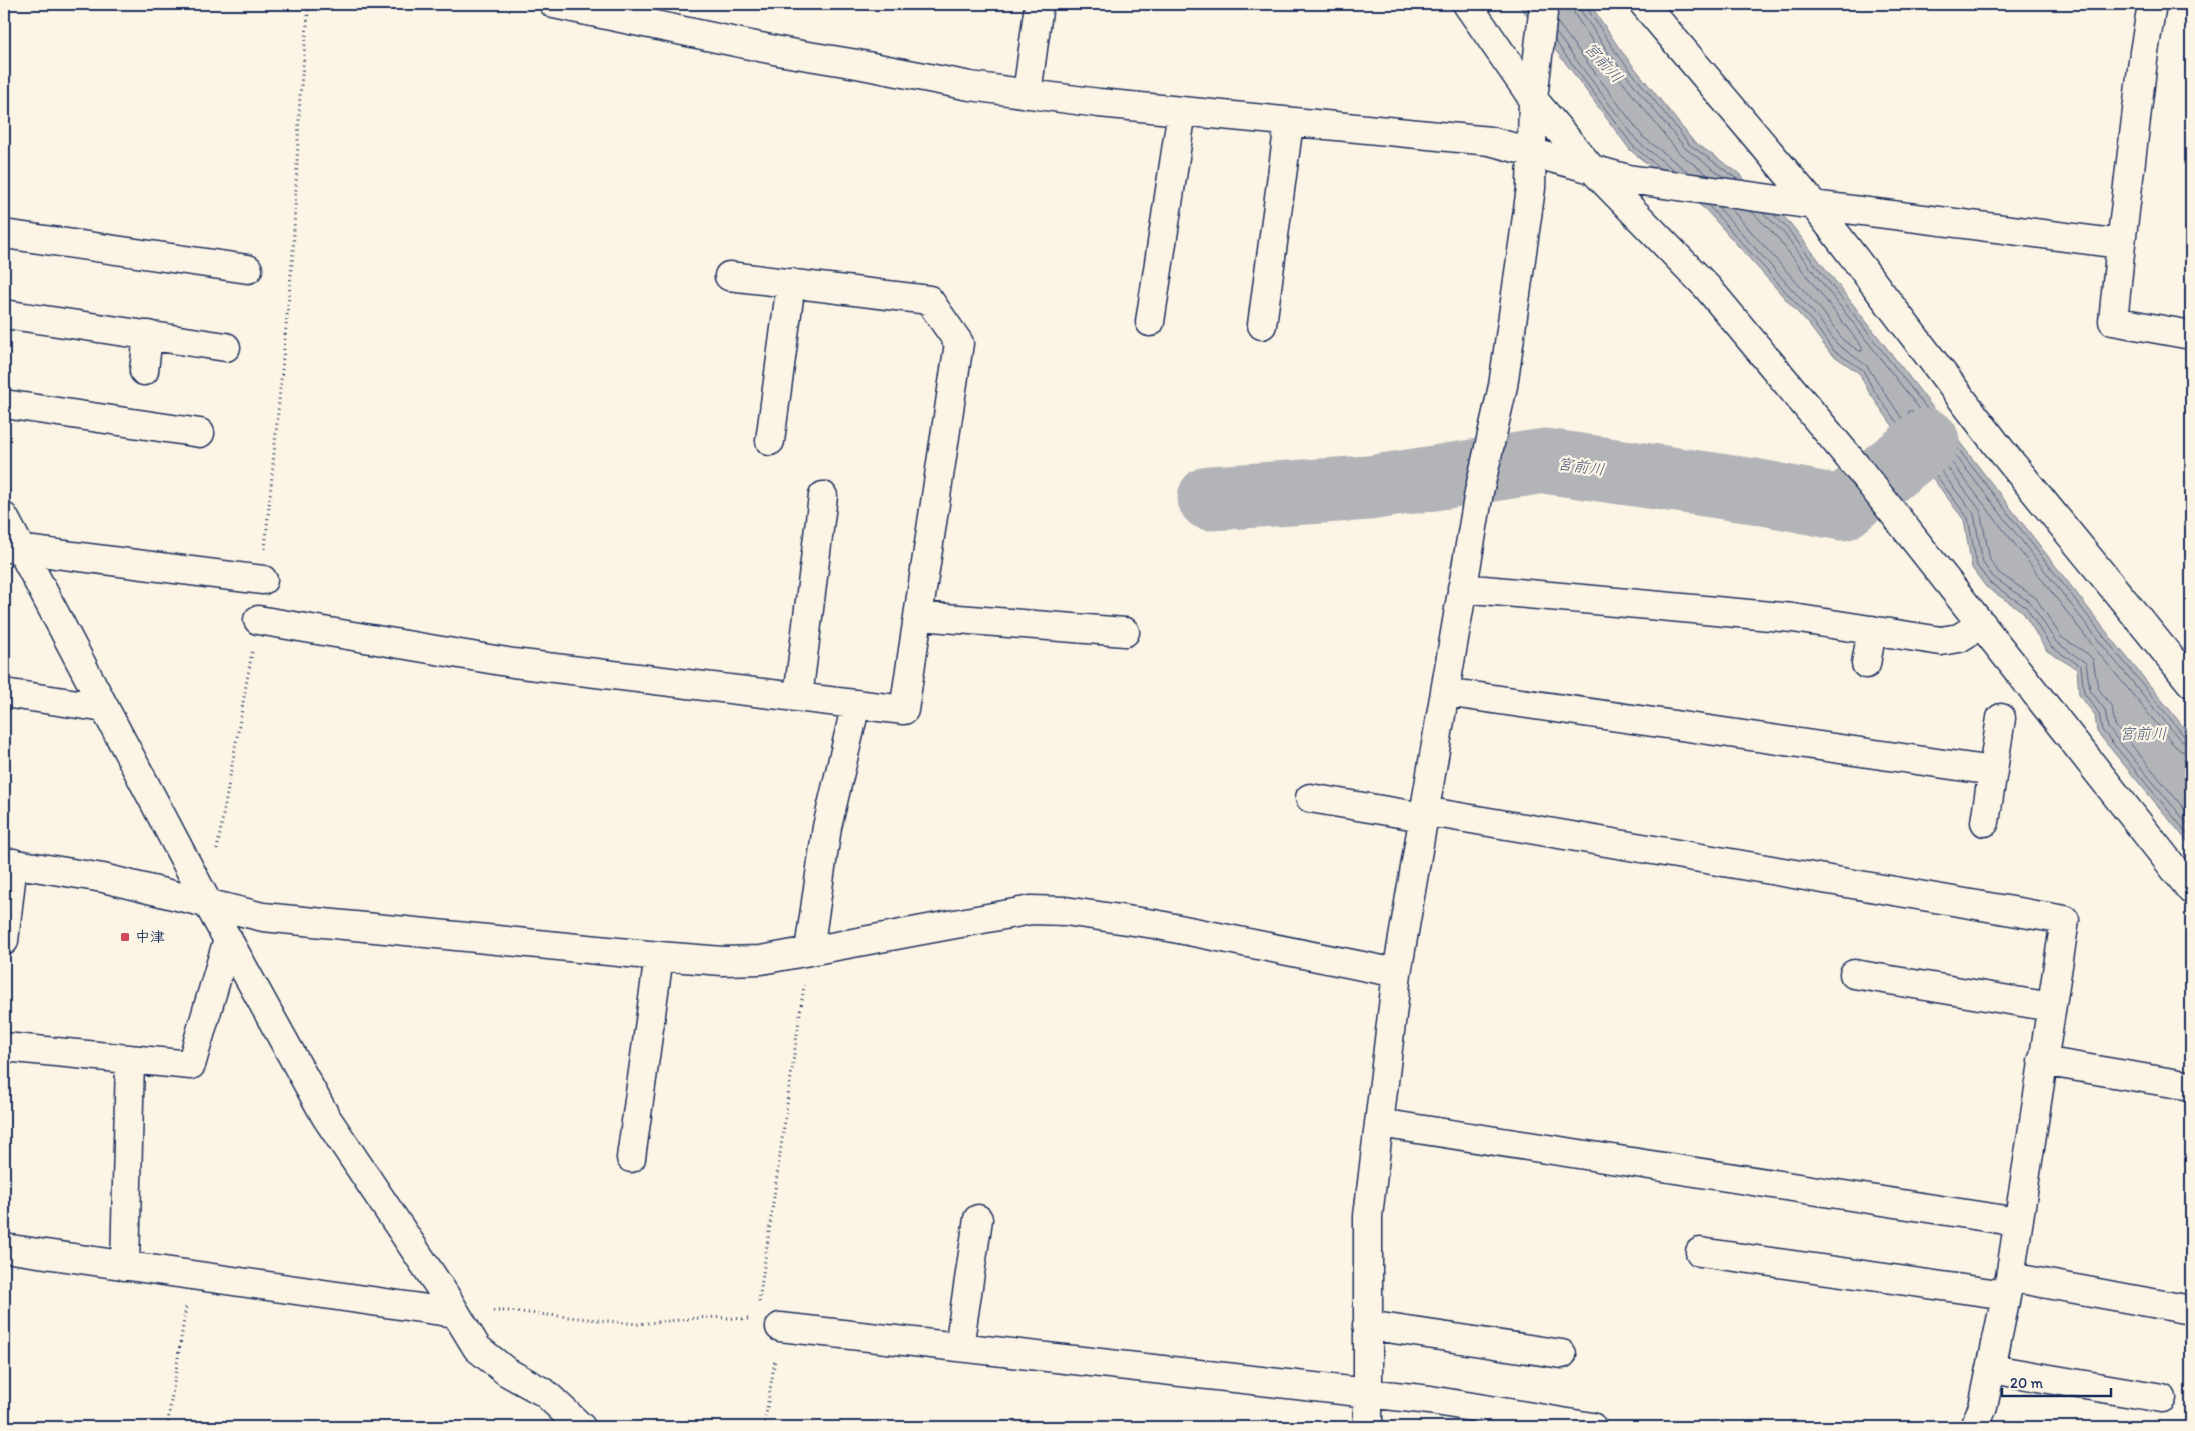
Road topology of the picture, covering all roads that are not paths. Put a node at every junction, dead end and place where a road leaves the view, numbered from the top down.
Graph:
1 (554, 4) edge
2 (1039, 4) edge
3 (1467, 4) edge
4 (1544, 4) edge
5 (1644, 4) edge
6 (2152, 4) edge
7 (666, 15) edge
8 (1027, 94) junction
9 (1533, 99) junction
10 (1182, 111) junction
11 (1288, 123) junction
12 (1531, 152) junction
13 (1590, 168) junction
14 (1801, 203) junction
15 (4, 234) edge
16 (2121, 244) junction
17 (248, 269) dead end
18 (728, 276) dead end
19 (791, 284) junction
20 (4, 314) edge
21 (1150, 322) dead end
22 (1262, 325) dead end
23 (148, 335) junction
24 (2191, 335) edge
25 (226, 347) dead end
26 (144, 372) dead end
27 (4, 404) edge
28 (200, 433) dead end
29 (770, 441) dead end
30 (823, 496) dead end
31 (4, 517) edge
32 (13, 549) edge
33 (263, 580) road end
34 (1462, 588) junction
35 (918, 616) junction
36 (258, 620) road end
37 (1982, 624) junction
38 (1872, 630) junction
39 (1125, 632) dead end
40 (1866, 664) dead end
41 (2191, 683) edge
42 (1445, 692) junction
43 (4, 693) edge
44 (798, 697) junction
45 (856, 704) junction
46 (105, 708) junction
47 (2001, 718) dead end
48 (1993, 771) junction
49 (1310, 798) dead end
50 (1423, 814) junction
51 (1985, 822) dead end
52 (8, 862) edge
53 (2191, 890) edge
54 (207, 902) junction
55 (228, 939) junction
56 (4, 941) edge
57 (809, 950) junction
58 (659, 956) junction
59 (1397, 973) junction
60 (1854, 974) dead end
61 (2051, 1007) junction
62 (4, 1046) edge
63 (130, 1059) junction
64 (2042, 1061) junction
65 (2191, 1086) edge
66 (1379, 1123) junction
67 (631, 1158) dead end
68 (978, 1219) dead end
69 (2018, 1222) junction
70 (4, 1248) edge
71 (1700, 1252) dead end
72 (125, 1266) junction
73 (2008, 1286) junction
74 (2191, 1310) edge
75 (455, 1313) junction
76 (1367, 1325) junction
77 (780, 1327) road end
78 (959, 1347) junction
79 (1562, 1354) dead end
80 (1991, 1370) junction
81 (1367, 1394) junction
82 (2162, 1398) dead end
83 (581, 1427) edge
84 (1368, 1427) edge
85 (1592, 1427) edge
86 (1974, 1427) edge

1 - 7 street
2 - 8 street
3 - 9 street
4 - 9 street
5 - 14 street
6 - 16 street
7 - 8 street
8 - 10 street
9 - 12 street
9 - 13 street
10 - 11 street
10 - 21 street
11 - 12 street
11 - 22 street
12 - 13 street
12 - 34 street
13 - 14 street
13 - 37 street
14 - 16 street
14 - 41 street
15 - 17 street
16 - 24 street
18 - 19 street
19 - 29 street
19 - 35 street
20 - 23 street
23 - 25 street
23 - 26 street
27 - 28 street
30 - 44 street
31 - 32 street
32 - 33 street
32 - 46 street
34 - 38 street
34 - 42 street
35 - 39 street
35 - 45 street
36 - 44 street
37 - 38 street
37 - 53 street
38 - 40 street
42 - 48 street
42 - 50 street
43 - 46 street
44 - 45 street
45 - 57 street
46 - 54 street
47 - 48 street
48 - 51 street
49 - 50 street
50 - 59 street
50 - 61 street
52 - 54 street
52 - 56 street
54 - 55 street
54 - 58 street
55 - 63 street
55 - 75 street
57 - 58 street
57 - 59 street
58 - 67 street
59 - 66 street
60 - 61 street
61 - 64 street
62 - 63 street
63 - 72 street
64 - 65 street
64 - 69 street
66 - 69 street
66 - 76 street
68 - 78 street
69 - 73 street
70 - 72 street
71 - 73 street
72 - 75 street
73 - 74 street
73 - 80 street
75 - 83 street
76 - 79 street
76 - 81 street
77 - 78 street
78 - 81 street
80 - 82 street
80 - 86 street
81 - 84 street
81 - 85 street

